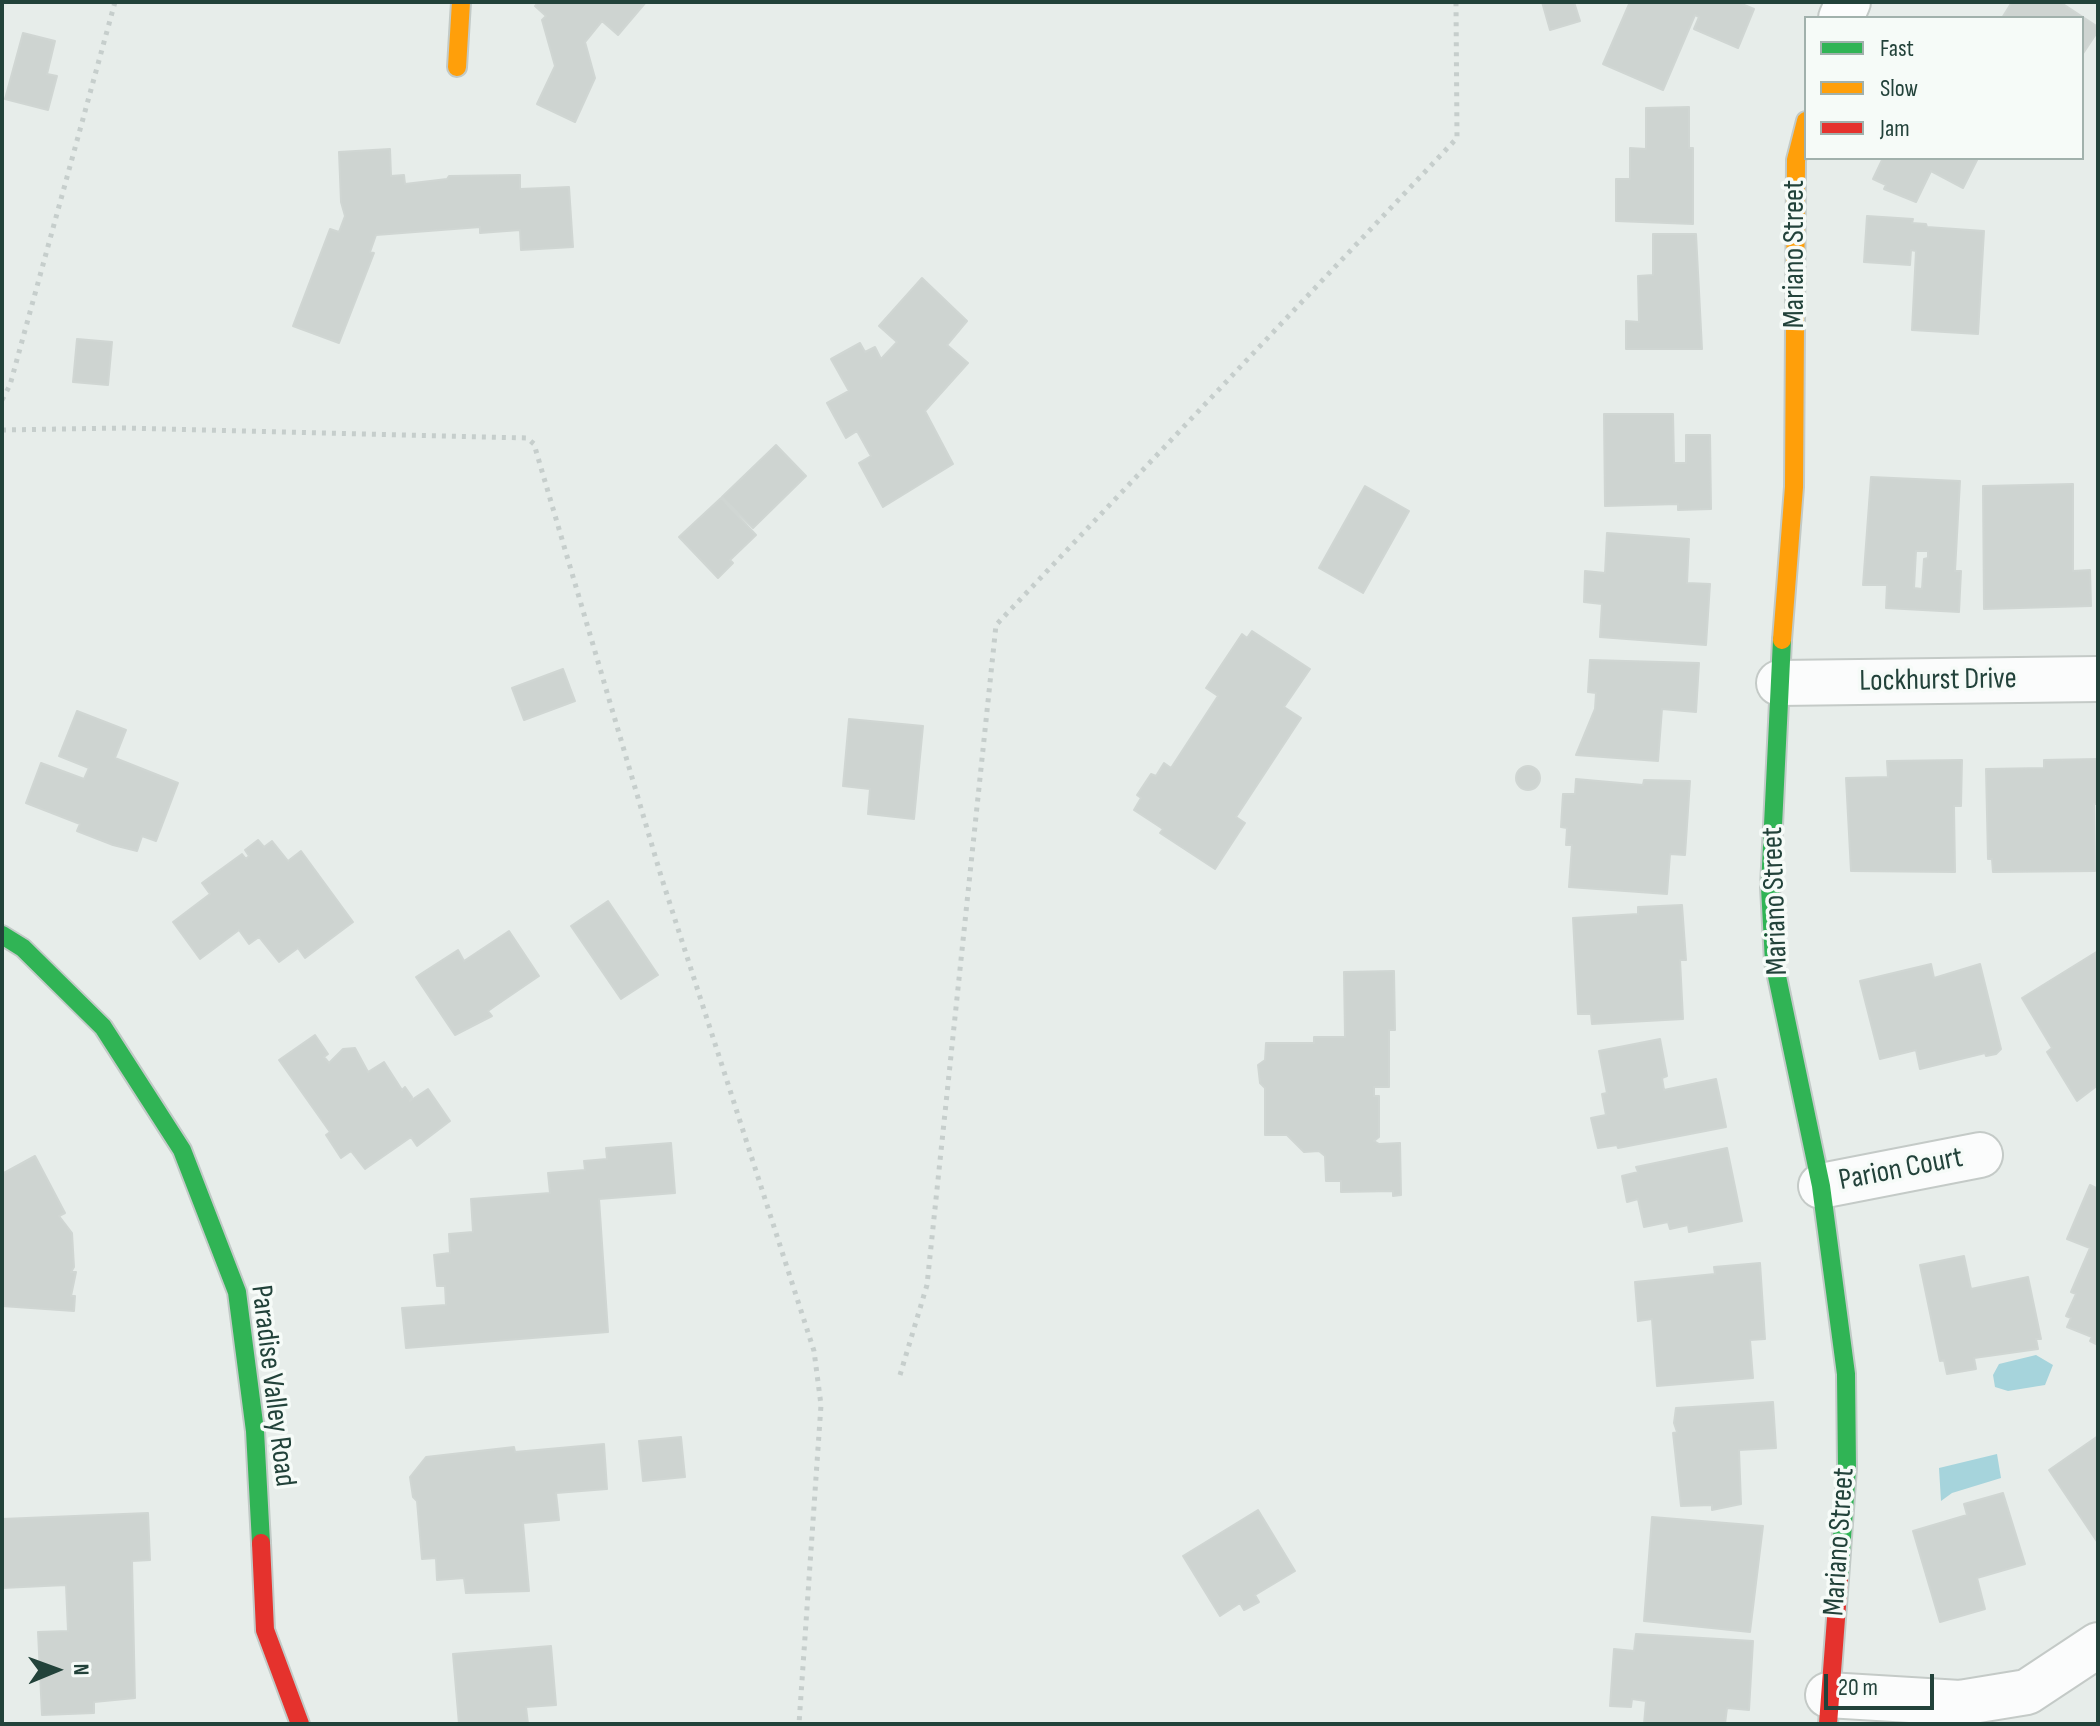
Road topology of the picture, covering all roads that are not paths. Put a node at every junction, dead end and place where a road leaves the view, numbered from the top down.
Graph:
1 (461, 2) edge
2 (457, 67) dead end
3 (1804, 129) edge
4 (2098, 679) edge
5 (1779, 683) junction
6 (2, 935) edge
7 (1980, 1155) dead end
8 (1821, 1186) junction
9 (2098, 1645) edge
10 (1828, 1710) edge
11 (300, 1724) edge

1 - 2 street
3 - 5 street, Mariano Street
4 - 5 street, Lockhurst Drive
5 - 8 street, Mariano Street
6 - 11 street, Paradise Valley Road
7 - 8 street, Parion Court
8 - 10 street, Mariano Street
9 - 10 street

